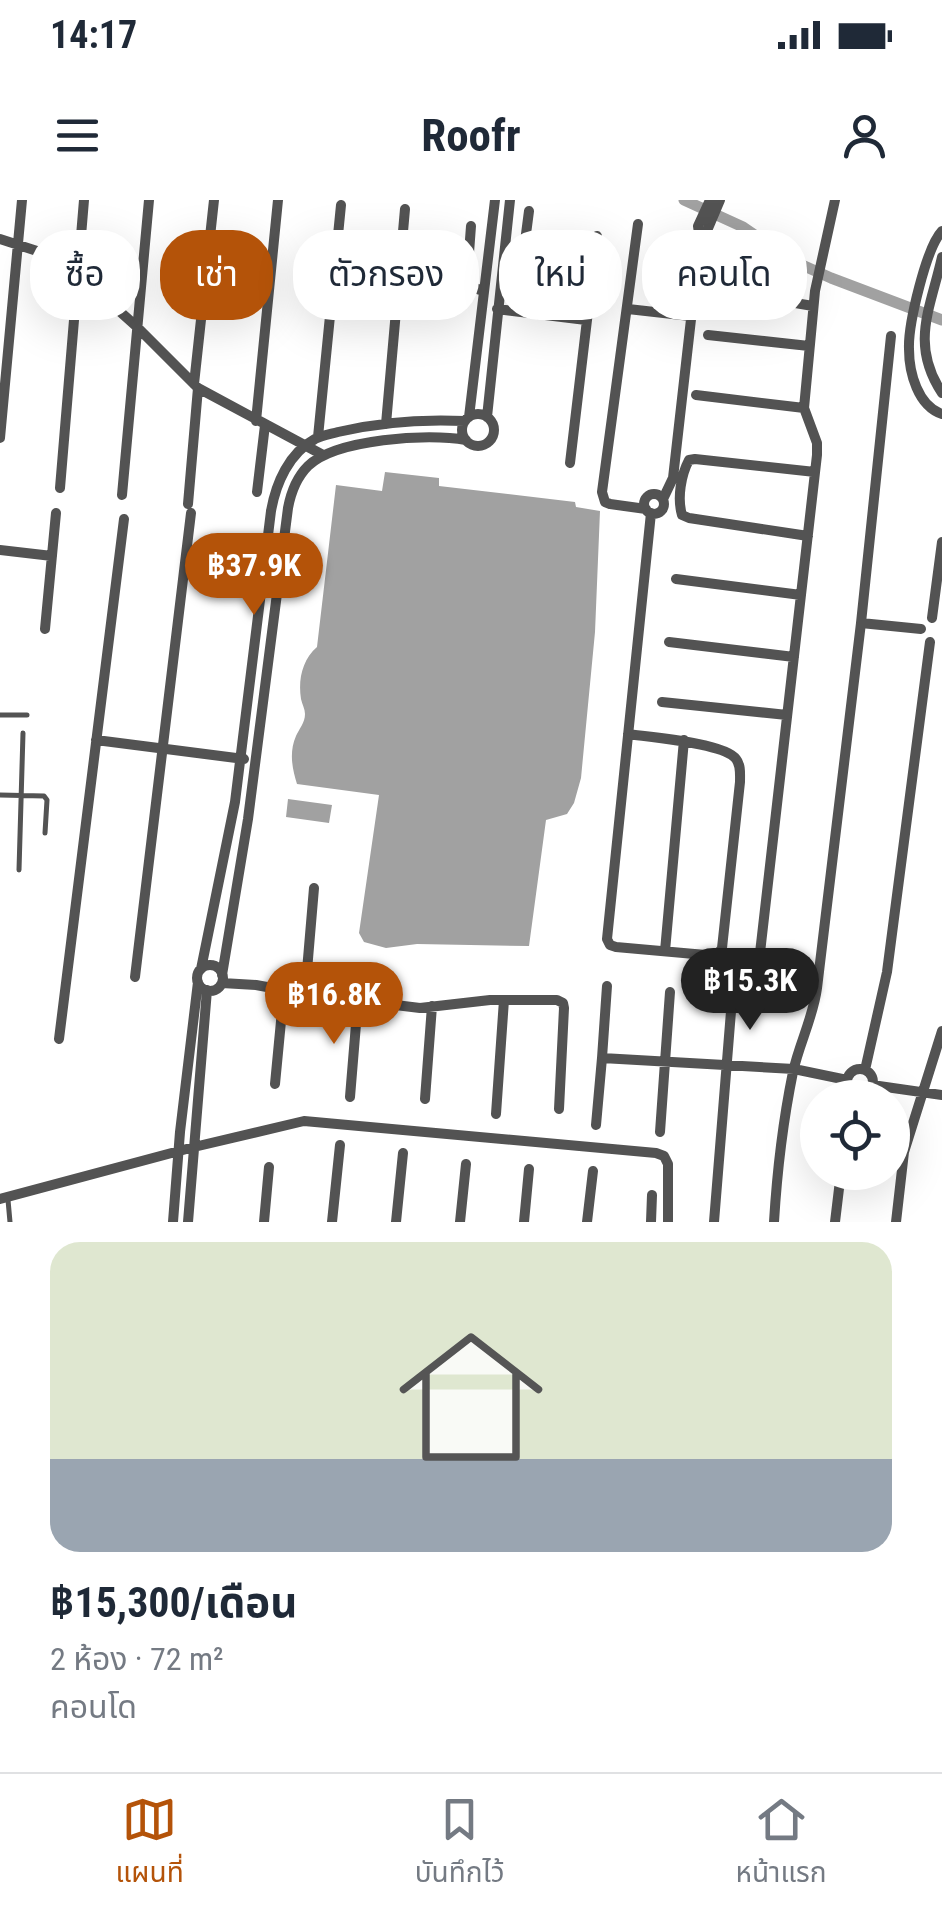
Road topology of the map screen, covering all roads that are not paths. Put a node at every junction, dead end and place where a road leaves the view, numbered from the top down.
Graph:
1 (22, 200) edge
2 (84, 200) edge
3 (149, 200) edge
4 (214, 200) edge
5 (278, 200) edge
6 (495, 200) edge
7 (510, 200) edge
8 (710, 200) edge
9 (720, 200) edge
10 (835, 200) edge
11 (341, 206) dead end
12 (405, 209) dead end
13 (529, 211) dead end
14 (638, 224) dead end
15 (470, 226) dead end
16 (82, 230) edge
17 (506, 230) edge
18 (527, 230) edge
19 (702, 230) edge
20 (703, 230) edge
21 (942, 232) edge
22 (0, 239) edge
23 (18, 243) junction
24 (488, 246) junction
25 (499, 247) edge
26 (30, 248) edge
27 (942, 257) edge
28 (923, 274) junction
29 (938, 278) junction
30 (483, 291) junction
31 (499, 291) edge
32 (807, 305) edge
33 (813, 306) junction
34 (497, 309) joint
35 (628, 309) junction
36 (642, 311) edge
37 (74, 320) edge
38 (129, 320) edge
39 (586, 320) edge
40 (690, 320) edge
41 (136, 326) junction
42 (708, 335) dead end
43 (891, 336) dead end
44 (809, 346) junction
45 (926, 362) junction
46 (911, 366) junction
47 (196, 386) junction
48 (942, 394) edge
49 (696, 395) dead end
50 (804, 408) junction
51 (942, 414) edge
52 (487, 416) junction
53 (467, 418) junction
54 (260, 423) junction
55 (386, 424) junction
56 (318, 437) junction
57 (0, 438) edge
58 (466, 440) junction
59 (306, 445) junction
60 (323, 456) junction
61 (570, 463) dead end
62 (815, 472) junction
63 (60, 488) dead end
64 (257, 492) dead end
65 (122, 496) dead end
66 (648, 511) junction
67 (56, 513) dead end
68 (124, 519) dead end
69 (808, 536) junction
70 (942, 542) edge
71 (0, 550) edge
72 (52, 556) junction
73 (676, 579) dead end
74 (801, 595) junction
75 (258, 616) junction
76 (274, 618) junction
77 (937, 620) edge
78 (861, 623) junction
79 (921, 628) junction
80 (45, 630) dead end
81 (942, 638) edge
82 (669, 642) dead end
83 (930, 642) junction
84 (794, 657) junction
85 (662, 702) dead end
86 (27, 714) dead end
87 (788, 714) junction
88 (0, 715) edge
89 (23, 733) dead end
90 (628, 734) junction
91 (96, 740) junction
92 (684, 740) junction
93 (162, 750) junction
94 (241, 758) junction
95 (256, 760) junction
96 (0, 795) edge
97 (21, 795) junction
98 (45, 833) dead end
99 (19, 870) dead end
100 (314, 888) dead end
101 (665, 951) junction
102 (201, 969) junction
103 (134, 977) dead end
104 (222, 979) junction
105 (757, 979) dead end
106 (203, 986) junction
107 (607, 986) dead end
108 (284, 990) junction
109 (670, 992) dead end
110 (304, 994) junction
111 (732, 998) dead end
112 (358, 1000) junction
113 (504, 1000) junction
114 (432, 1006) junction
115 (942, 1031) edge
116 (59, 1039) dead end
117 (602, 1058) junction
118 (664, 1061) junction
119 (727, 1064) junction
120 (794, 1069) junction
121 (866, 1070) junction
122 (847, 1080) joint
123 (872, 1080) edge
124 (275, 1084) dead end
125 (910, 1090) edge
126 (925, 1092) junction
127 (942, 1095) edge
128 (350, 1097) dead end
129 (425, 1099) dead end
130 (560, 1110) dead end
131 (496, 1114) dead end
132 (596, 1125) dead end
133 (660, 1132) dead end
134 (340, 1145) dead end
135 (194, 1148) junction
136 (178, 1152) junction
137 (403, 1153) dead end
138 (466, 1164) dead end
139 (269, 1167) dead end
140 (529, 1168) dead end
141 (593, 1171) dead end
142 (838, 1190) edge
143 (652, 1195) dead end
144 (4, 1198) edge
145 (10, 1222) edge
146 (173, 1222) edge
147 (188, 1222) edge
148 (264, 1222) edge
149 (332, 1222) edge
150 (396, 1222) edge
151 (460, 1222) edge
152 (524, 1222) edge
153 (587, 1222) edge
154 (651, 1222) edge
155 (668, 1222) edge
156 (714, 1222) edge
157 (774, 1222) edge
158 (835, 1222) edge
159 (896, 1222) edge

1 - 23 street
2 - 16 street
3 - 41 street
4 - 47 street
5 - 54 street
6 - 24 street
7 - 17 street
8 - 19 street
9 - 20 street
10 - 33 street
11 - 56 street
12 - 55 street
13 - 18 street
14 - 35 street
15 - 30 street
21 - 28 street
22 - 23 street
23 - 26 street
23 - 57 street
24 - 25 street
24 - 30 street
27 - 29 street
28 - 29 street
28 - 46 street
29 - 45 street
30 - 53 street
31 - 34 street
32 - 33 street
33 - 44 street
34 - 52 street
35 - 36 street
35 - 66 street
37 - 63 street
38 - 41 street
39 - 61 street
40 - 66 street
41 - 47 street
41 - 65 street
42 - 44 street
43 - 78 street
44 - 50 street
45 - 46 street
45 - 48 street
46 - 51 street
47 - 54 street
47 - 93 street
49 - 50 street
50 - 62 street
52 - 53 street
52 - 58 street
53 - 55 street
53 - 58 street
54 - 59 street
54 - 64 street
55 - 56 street
56 - 59 street
58 - 60 street
59 - 60 street
59 - 75 street
60 - 76 street
62 - 69 street
62 - 69 street
66 - 90 street
67 - 72 street
68 - 91 street
69 - 74 street
70 - 77 street
71 - 72 street
72 - 80 street
73 - 74 street
74 - 84 street
75 - 76 street
75 - 94 street
76 - 95 street
77 - 79 street
78 - 79 street
78 - 120 street
79 - 83 street
81 - 83 street
82 - 84 street
83 - 121 street
84 - 87 street
85 - 87 street
86 - 88 lane
87 - 105 street
89 - 97 lane
90 - 92 street
90 - 101 street
91 - 93 street
91 - 116 street
92 - 101 street
92 - 101 street
93 - 94 street
93 - 103 street
94 - 95 street
94 - 102 street
95 - 104 street
96 - 97 lane
97 - 98 lane
97 - 99 lane
100 - 110 street
102 - 104 street
102 - 106 street
104 - 106 street
104 - 108 street
106 - 135 street
106 - 136 street
107 - 117 street
108 - 110 street
108 - 124 street
109 - 118 street
110 - 112 street
111 - 119 street
112 - 114 street
112 - 128 street
113 - 114 street
113 - 130 street
113 - 131 street
114 - 129 street
115 - 126 street
117 - 118 street
117 - 132 street
118 - 119 street
118 - 133 street
119 - 120 street
119 - 156 street
120 - 122 street
120 - 157 street
121 - 122 street
121 - 123 street
125 - 126 street
126 - 127 street
126 - 159 street
134 - 149 street
135 - 136 street
135 - 147 street
135 - 155 street
136 - 144 street
136 - 146 street
137 - 150 street
138 - 151 street
139 - 148 street
140 - 152 street
141 - 153 street
142 - 158 street
143 - 154 street
144 - 145 lane

